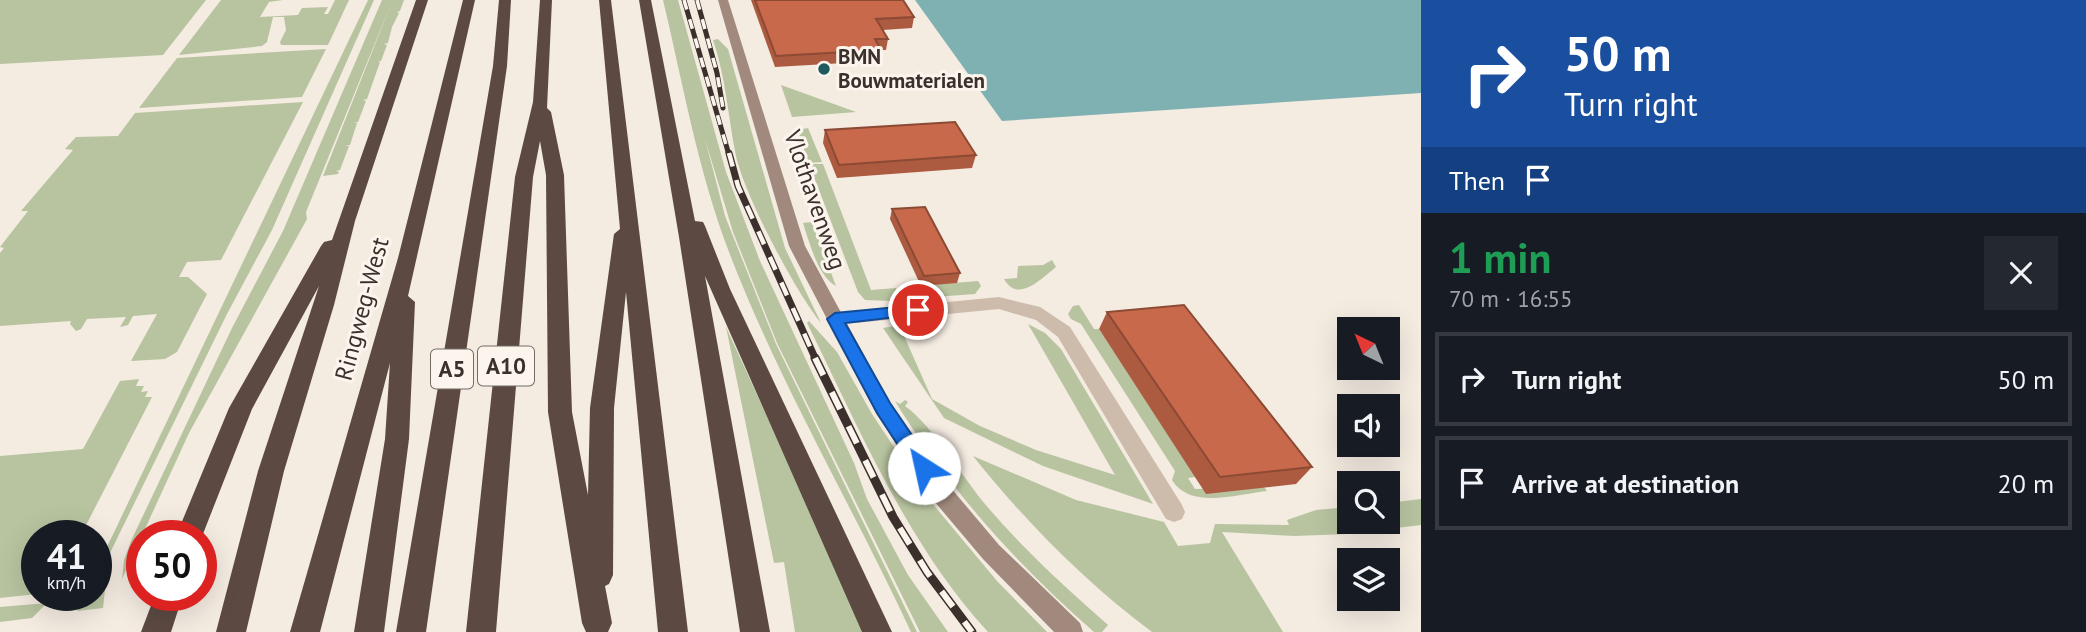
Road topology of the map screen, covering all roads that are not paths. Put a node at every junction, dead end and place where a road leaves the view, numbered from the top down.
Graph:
1 (422, 0) edge
2 (468, 0) edge
3 (505, 0) edge
4 (513, 0) edge
5 (546, 0) edge
6 (604, 0) edge
7 (645, 0) edge
8 (723, 0) edge
9 (504, 33) junction
10 (541, 102) junction
11 (683, 192) junction
12 (627, 204) junction
13 (346, 221) junction
14 (408, 258) junction
15 (835, 319) junction
16 (1174, 512) dead end
17 (195, 520) edge
18 (163, 611) edge
19 (597, 628) edge
20 (156, 632) edge
21 (231, 632) edge
22 (305, 632) edge
23 (369, 632) edge
24 (411, 632) edge
25 (481, 632) edge
26 (673, 632) edge
27 (755, 632) edge
28 (877, 632) edge
29 (1071, 632) edge

1 - 13 highway
2 - 14 highway, Ringweg-West
3 - 9 highway, A5
4 - 9 highway
5 - 10 highway, A10
6 - 12 highway
7 - 11 highway
8 - 15 main road, Vlothavenweg
9 - 24 highway, A5
10 - 19 highway
10 - 25 highway, A10
11 - 27 highway
11 - 28 highway
12 - 19 highway
12 - 26 highway
13 - 17 highway
13 - 21 highway
14 - 22 highway, Ringweg-West
14 - 23 highway, A5
15 - 16 street
15 - 29 main road, Vlothavenweg
18 - 20 highway

